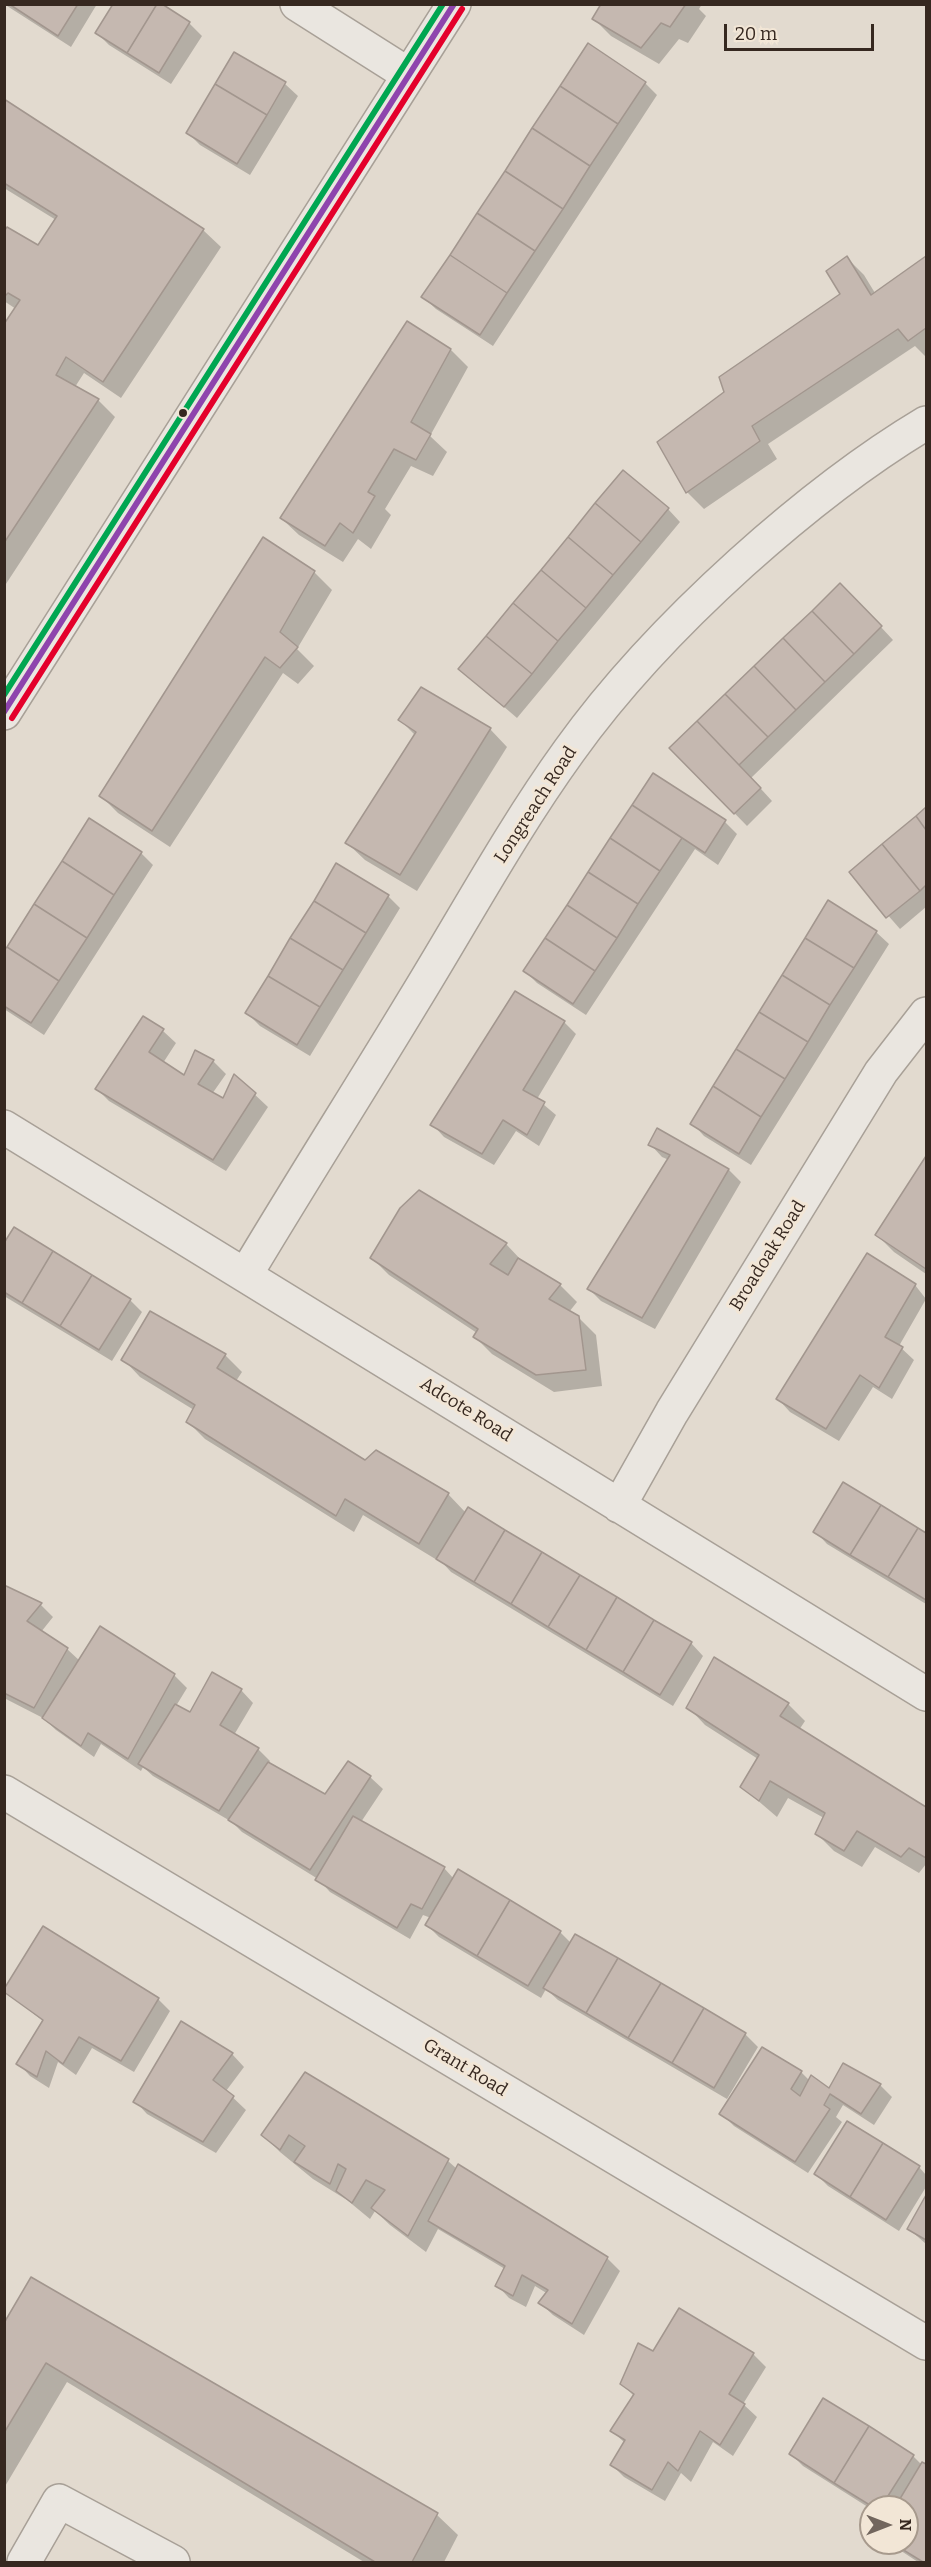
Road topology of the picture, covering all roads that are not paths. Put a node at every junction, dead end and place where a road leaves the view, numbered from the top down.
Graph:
1 (297, 4) edge
2 (453, 4) edge
3 (409, 75) junction
4 (927, 423) edge
5 (4, 712) edge
6 (927, 1014) edge
7 (4, 1127) edge
8 (246, 1274) junction
9 (619, 1506) junction
10 (927, 1694) edge
11 (4, 1792) edge
12 (927, 2343) edge
13 (24, 2562) edge
14 (173, 2562) edge

1 - 3 street
2 - 3 street
3 - 5 street
4 - 8 street, Longreach Road
6 - 9 street, Broadoak Road
7 - 8 street, Adcote Road
8 - 9 street, Adcote Road
9 - 10 street, Adcote Road
11 - 12 street, Grant Road
13 - 14 street

